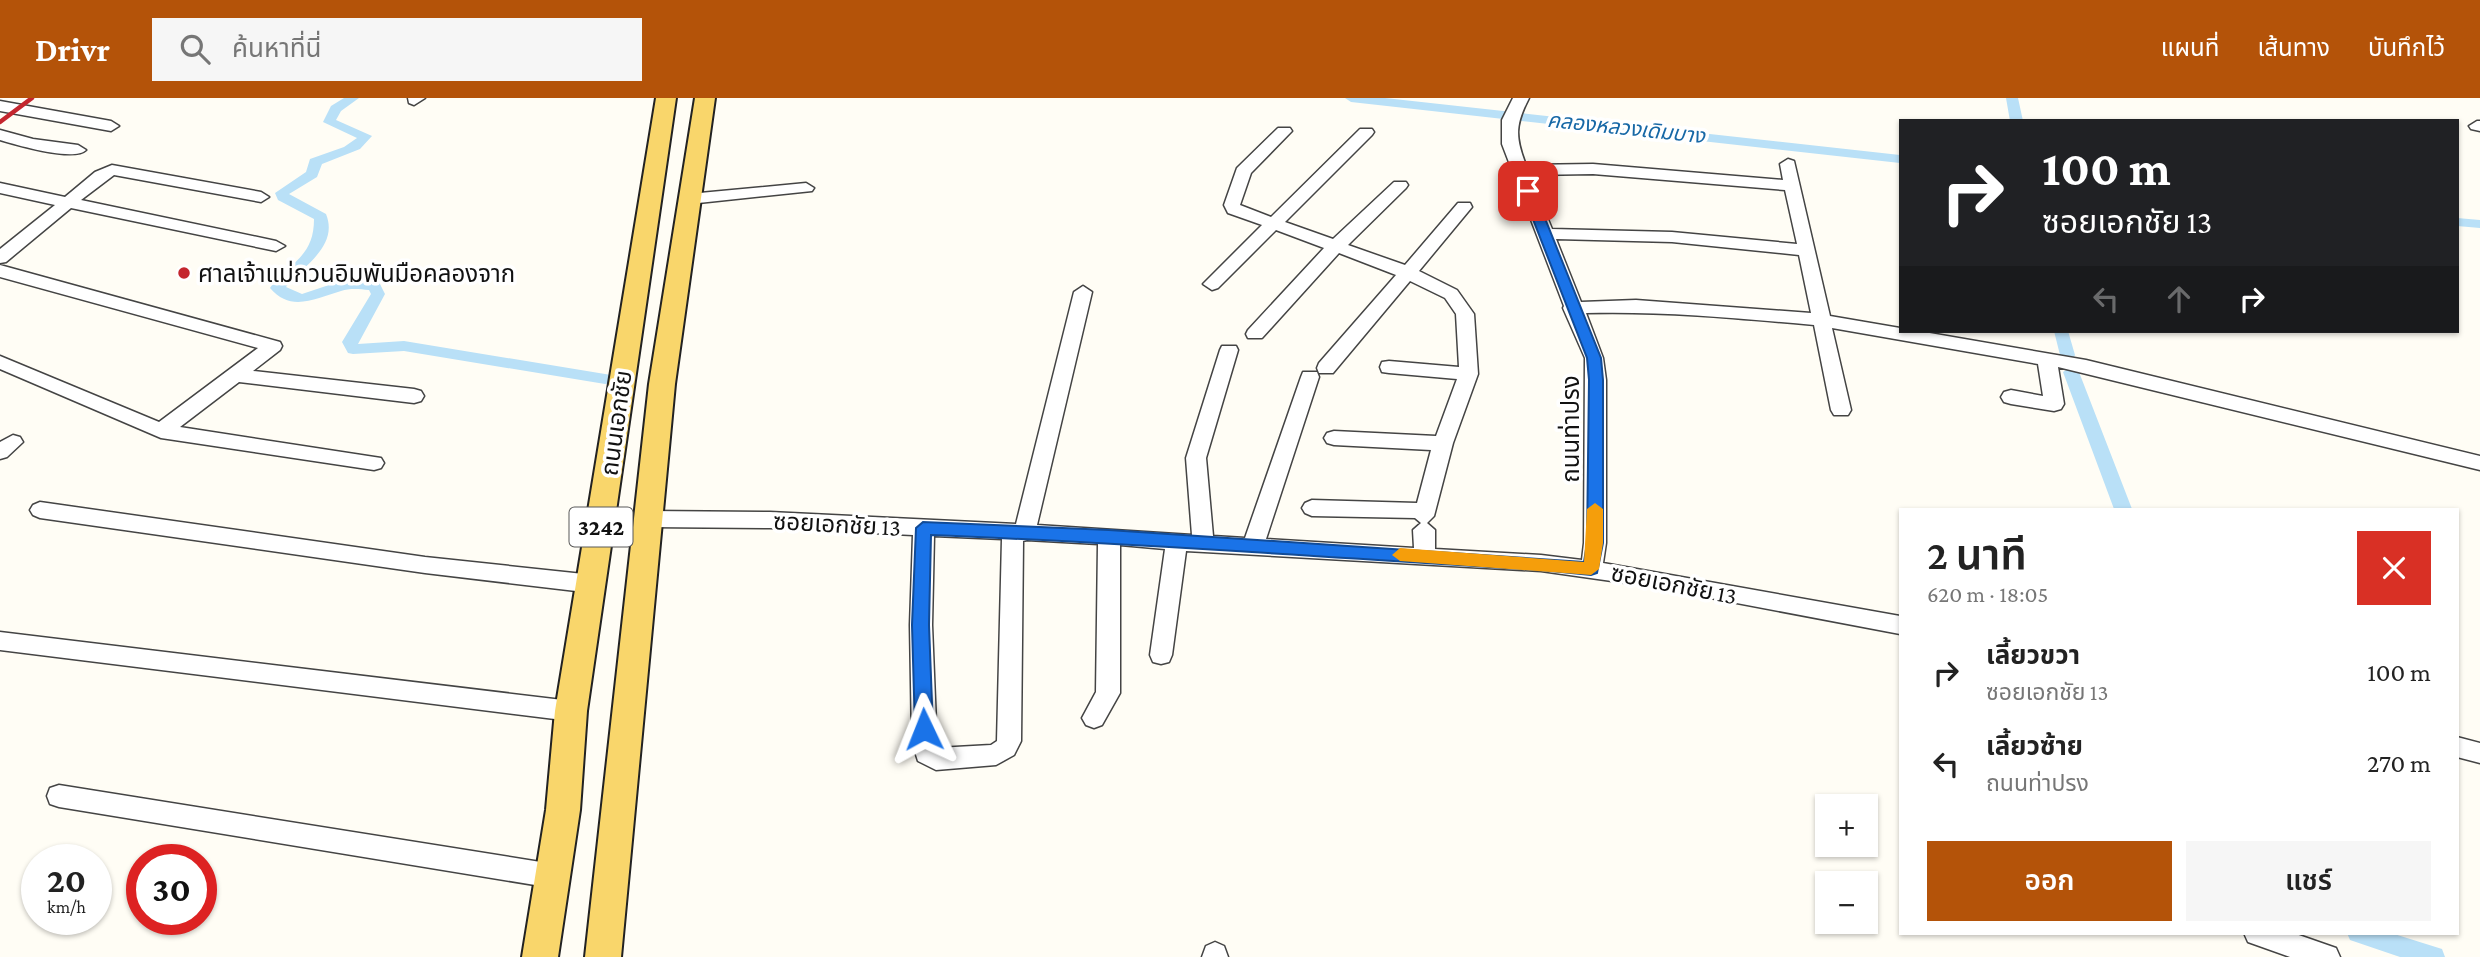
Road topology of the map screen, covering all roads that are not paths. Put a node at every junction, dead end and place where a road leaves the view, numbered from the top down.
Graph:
1 (10, 98) edge
2 (666, 98) edge
3 (705, 98) edge
4 (1520, 100) edge
5 (0, 106) edge
6 (111, 126) dead end
7 (1284, 131) dead end
8 (1366, 132) dead end
9 (0, 135) edge
10 (78, 150) dead end
11 (1788, 164) dead end
12 (1519, 170) junction
13 (1399, 186) dead end
14 (1791, 186) junction
15 (0, 188) edge
16 (806, 188) dead end
17 (261, 197) dead end
18 (688, 199) junction
19 (68, 203) junction
20 (1465, 207) dead end
21 (1273, 224) junction
22 (1546, 234) junction
23 (276, 246) dead end
24 (1334, 248) junction
25 (1807, 250) junction
26 (0, 258) edge
27 (0, 271) edge
28 (1409, 274) junction
29 (1212, 284) dead end
30 (1083, 292) dead end
31 (1573, 308) junction
32 (1821, 320) junction
33 (1255, 334) dead end
34 (1229, 350) dead end
35 (2047, 360) junction
36 (0, 362) edge
37 (1388, 368) dead end
38 (1469, 374) junction
39 (236, 375) junction
40 (414, 396) dead end
41 (2011, 397) dead end
42 (1842, 410) dead end
43 (161, 431) junction
44 (1334, 439) dead end
45 (1443, 443) junction
46 (374, 463) dead end
47 (2480, 463) edge
48 (1312, 508) dead end
49 (40, 510) dead end
50 (649, 519) junction
51 (1424, 519) junction
52 (923, 528) junction
53 (1018, 532) junction
54 (1109, 536) junction
55 (1177, 542) junction
56 (1203, 544) junction
57 (1253, 546) junction
58 (1425, 556) junction
59 (1591, 569) junction
60 (593, 584) junction
61 (1899, 625) edge
62 (0, 641) edge
63 (1161, 655) dead end
64 (571, 711) junction
65 (1094, 718) dead end
66 (2459, 748) edge
67 (2480, 753) edge
68 (59, 796) dead end
69 (554, 876) junction
70 (2263, 935) edge
71 (540, 957) edge
72 (603, 957) edge
73 (2327, 957) edge

1 - 5 street
2 - 60 main road, ถนนเอกชัย / 3242
3 - 18 main road, ถนนเอกชัย / 3242
4 - 12 street, ถนนท่าปรง
5 - 6 street
7 - 21 street
8 - 21 street
9 - 10 street
11 - 14 street
12 - 14 street
12 - 22 street, ถนนท่าปรง
13 - 24 street
14 - 25 street
15 - 19 street
16 - 18 street
17 - 19 street
18 - 50 main road, ถนนเอกชัย / 3242
19 - 23 street
19 - 26 street
20 - 28 street
21 - 24 street
21 - 29 street
22 - 25 street
22 - 31 street, ถนนท่าปรง
24 - 28 street
24 - 33 street
25 - 32 street
27 - 39 street
28 - 38 street
28 - 57 street
30 - 53 street
31 - 32 street
31 - 59 street, ถนนท่าปรง
32 - 35 street
32 - 42 street
34 - 56 street
35 - 41 street
35 - 47 street
36 - 43 street
37 - 38 street
38 - 45 street
39 - 40 street
39 - 43 street
43 - 46 street
44 - 45 street
45 - 51 street
48 - 51 street
49 - 60 street
50 - 52 street, ซอยเอกชัย 13
50 - 72 main road, ถนนเอกชัย / 3242
51 - 58 street
52 - 53 street, ซอยเอกชัย 13
52 - 53 street
53 - 54 street, ซอยเอกชัย 13
54 - 55 street, ซอยเอกชัย 13
54 - 65 street
55 - 56 street, ซอยเอกชัย 13
55 - 63 street
56 - 57 street, ซอยเอกชัย 13
57 - 58 street, ซอยเอกชัย 13
58 - 59 street, ซอยเอกชัย 13
59 - 61 street, ซอยเอกชัย 13
60 - 64 main road, ถนนเอกชัย / 3242
62 - 64 street
64 - 69 main road, ถนนเอกชัย / 3242
66 - 67 street
68 - 69 street
69 - 71 main road, ถนนเอกชัย / 3242
70 - 73 street

